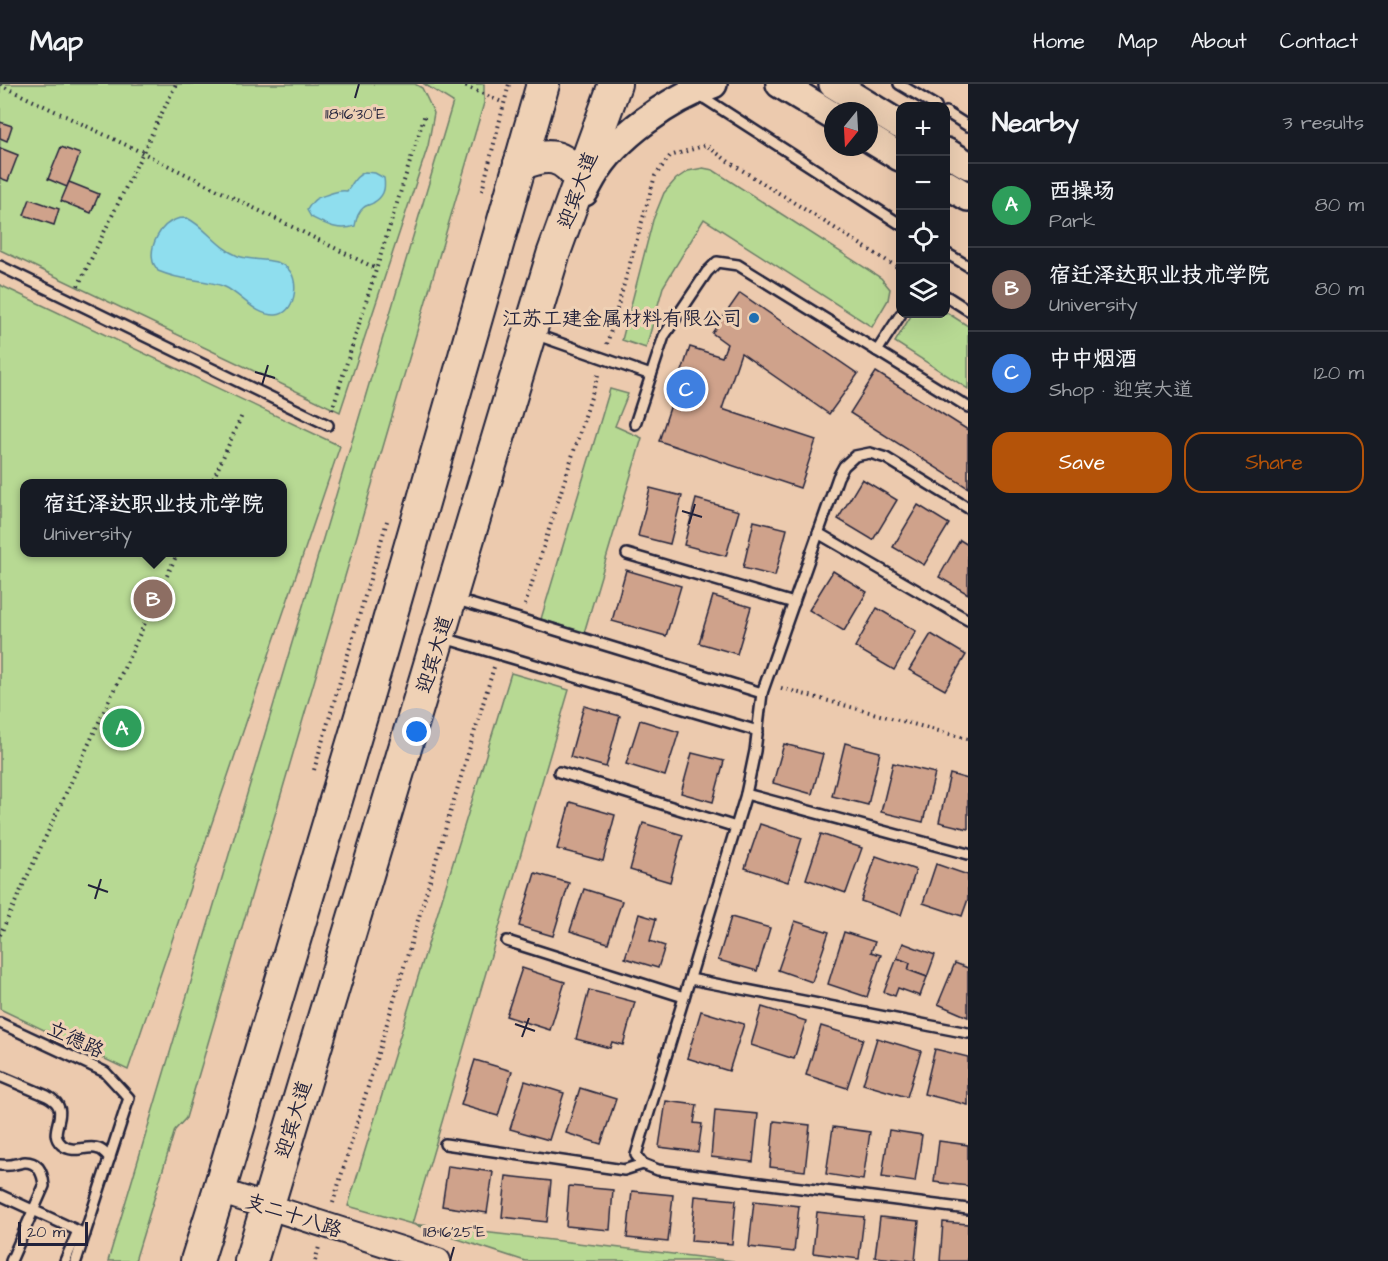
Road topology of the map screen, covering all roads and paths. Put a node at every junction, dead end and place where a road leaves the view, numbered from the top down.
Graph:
1 (176, 84) edge
2 (460, 84) edge
3 (509, 84) edge
4 (526, 84) edge
5 (543, 84) edge
6 (615, 84) edge
7 (780, 84) edge
8 (833, 84) edge
9 (899, 84) edge
10 (0, 85) edge
11 (703, 87) edge
12 (929, 102) edge
13 (504, 103) junction
14 (824, 111) edge
15 (425, 114) dead end
16 (950, 115) edge
17 (896, 123) edge
18 (968, 126) edge
19 (878, 143) edge
20 (143, 153) junction
21 (896, 154) edge
22 (950, 155) edge
23 (520, 164) junction
24 (968, 165) edge
25 (580, 179) junction
26 (950, 187) edge
27 (481, 193) dead end
28 (968, 197) edge
29 (896, 221) edge
30 (497, 243) junction
31 (553, 255) junction
32 (950, 256) edge
33 (0, 266) edge
34 (896, 266) edge
35 (968, 266) edge
36 (377, 269) junction
37 (950, 299) edge
38 (71, 300) junction
39 (968, 310) edge
40 (898, 318) edge
41 (530, 333) junction
42 (877, 351) junction
43 (603, 358) junction
44 (651, 375) junction
45 (968, 407) edge
46 (243, 413) dead end
47 (634, 424) dead end
48 (328, 425) joint
49 (212, 479) edge
50 (968, 508) edge
51 (389, 513) dead end
52 (818, 533) junction
53 (627, 554) dead end
54 (176, 557) edge
55 (450, 598) junction
56 (794, 603) junction
57 (520, 620) junction
58 (968, 620) edge
59 (439, 636) junction
60 (498, 653) junction
61 (764, 688) junction
62 (758, 731) junction
63 (968, 739) edge
64 (559, 772) dead end
65 (312, 777) dead end
66 (746, 794) junction
67 (736, 827) junction
68 (968, 854) edge
69 (0, 935) edge
70 (507, 941) dead end
71 (690, 979) junction
72 (684, 997) junction
73 (0, 1023) edge
74 (968, 1033) edge
75 (0, 1076) edge
76 (445, 1144) dead end
77 (110, 1158) junction
78 (643, 1164) junction
79 (0, 1165) edge
80 (219, 1191) junction
81 (0, 1195) edge
82 (268, 1206) junction
83 (968, 1209) edge
84 (33, 1211) junction
85 (326, 1225) junction
86 (81, 1233) junction
87 (10, 1261) edge
88 (65, 1261) edge
89 (76, 1261) edge
90 (196, 1261) edge
91 (251, 1261) edge
92 (315, 1261) edge
93 (438, 1261) edge

1 - 20 path
2 - 13 path
3 - 13 path
4 - 30 main road
5 - 23 highway
6 - 25 highway, 迎宾大道
7 - 14 main road
8 - 17 main road
9 - 12 lane
10 - 20 path
11 - 29 lane
11 - 31 main road
13 - 27 path
15 - 36 path
16 - 18 lane
19 - 21 main road
20 - 36 path
20 - 38 path
22 - 24 main road
23 - 25 highway
23 - 30 highway
25 - 31 highway, 迎宾大道
26 - 28 main road
30 - 80 highway
31 - 41 highway, 迎宾大道
32 - 35 lane
33 - 38 lane
34 - 43 path
36 - 48 path
37 - 39 lane
38 - 48 lane
40 - 42 lane
41 - 43 lane
41 - 55 highway, 迎宾大道
42 - 44 lane
42 - 45 lane
43 - 44 lane
43 - 57 path
44 - 47 lane
46 - 49 path
50 - 52 lane
51 - 65 path
52 - 56 lane
52 - 58 lane
53 - 56 lane
54 - 69 path
55 - 57 lane
55 - 59 highway, 迎宾大道
56 - 61 lane
57 - 61 lane
59 - 60 lane
59 - 82 highway, 迎宾大道
60 - 62 lane
60 - 85 path
61 - 62 lane
61 - 63 path
62 - 66 lane
64 - 67 lane
66 - 67 lane
66 - 68 lane
67 - 71 lane
70 - 72 lane
71 - 72 lane
71 - 74 lane
72 - 78 lane
73 - 77 lane, 立德路
75 - 77 lane
76 - 78 lane
77 - 86 lane
78 - 83 lane
79 - 84 lane
80 - 82 street, 支二十八路
80 - 90 highway
81 - 84 lane
82 - 85 street, 支二十八路
82 - 91 highway, 迎宾大道
84 - 86 lane
84 - 87 lane
85 - 92 path
85 - 93 street, 支二十八路
86 - 88 lane
86 - 89 lane

